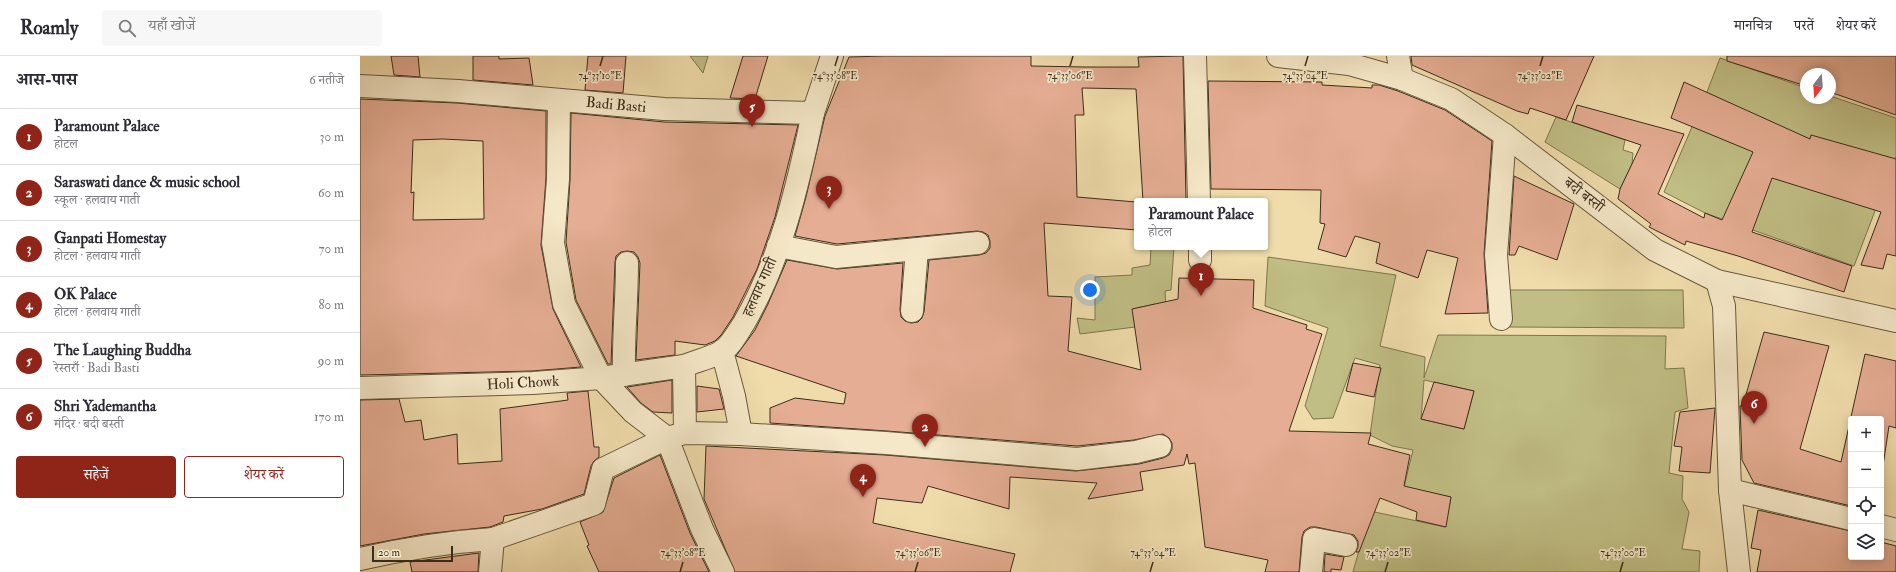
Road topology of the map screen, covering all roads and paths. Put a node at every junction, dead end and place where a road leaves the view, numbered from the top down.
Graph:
1 (832, 56) edge
2 (1195, 56) edge
3 (1278, 56) edge
4 (1398, 56) edge
5 (1357, 62) edge
6 (1402, 79) junction
7 (360, 86) edge
8 (559, 100) junction
9 (813, 113) junction
10 (1505, 135) junction
11 (1198, 198) edge
12 (978, 244) dead end
13 (778, 246) junction
14 (917, 249) junction
15 (627, 263) dead end
16 (1717, 281) junction
17 (912, 311) dead end
18 (1501, 319) dead end
19 (1896, 321) edge
20 (722, 351) junction
21 (684, 366) junction
22 (624, 375) junction
23 (601, 378) junction
24 (360, 388) edge
25 (741, 434) junction
26 (676, 435) junction
27 (1160, 446) dead end
28 (1730, 490) junction
29 (1848, 518) edge
30 (1884, 527) edge
31 (1896, 530) edge
32 (493, 539) junction
33 (1346, 545) dead end
34 (360, 560) edge
35 (490, 572) edge
36 (723, 572) edge
37 (1312, 572) edge
38 (1739, 572) edge

1 - 9 street
2 - 11 street
3 - 5 street, बदी बस्ती
4 - 6 street
5 - 6 street, बदी बस्ती
6 - 10 street, बदी बस्ती
7 - 8 street, Badi Basti
8 - 9 street, Badi Basti
8 - 23 street
9 - 13 street, हलवाय गाती
10 - 16 street, बदी बस्ती
10 - 18 street
12 - 14 street
13 - 14 street
13 - 20 street, हलवाय गाती
14 - 17 street
15 - 22 street
16 - 19 street, बदी बस्ती
16 - 28 street
20 - 21 street, हलवाय गाती
20 - 25 street
21 - 22 street, Holi Chowk
21 - 26 street
22 - 23 street, Holi Chowk
23 - 24 street, Holi Chowk
23 - 26 street
25 - 26 street
25 - 27 street
26 - 32 street
26 - 36 street
28 - 29 street
28 - 38 street
30 - 31 street
32 - 34 street
32 - 35 street
33 - 37 street

